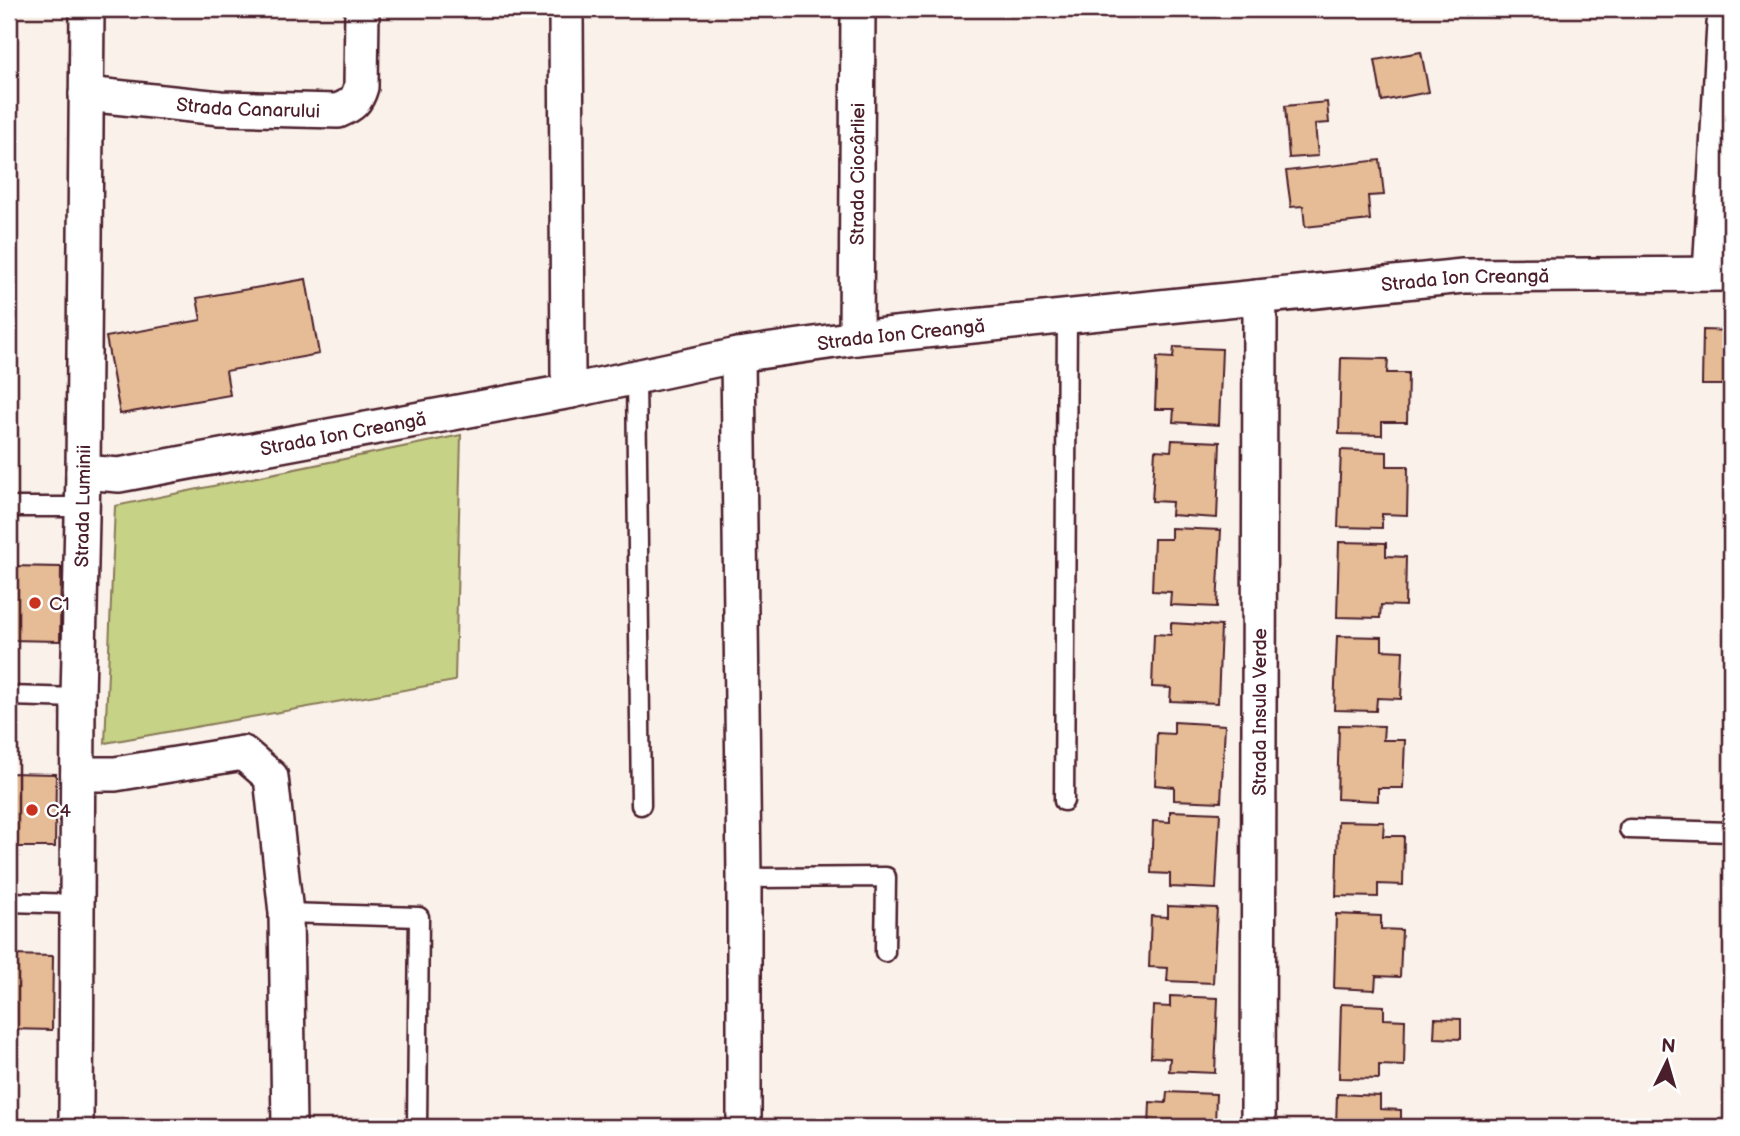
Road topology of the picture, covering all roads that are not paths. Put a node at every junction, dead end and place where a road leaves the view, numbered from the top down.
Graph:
1 (88, 9) edge
2 (362, 9) edge
3 (566, 9) edge
4 (858, 9) edge
5 (1724, 24) dead end
6 (86, 94) junction
7 (1721, 274) edge
8 (1258, 297) junction
9 (1067, 316) junction
10 (856, 338) junction
11 (738, 355) junction
12 (636, 376) junction
13 (571, 391) junction
14 (83, 472) junction
15 (9, 507) edge
16 (82, 508) junction
17 (9, 696) edge
18 (78, 698) junction
19 (78, 774) junction
20 (1064, 801) dead end
21 (641, 805) dead end
22 (1629, 829) dead end
23 (1731, 832) edge
24 (744, 878) junction
25 (9, 902) edge
26 (77, 904) junction
27 (286, 913) junction
28 (885, 952) dead end
29 (76, 1127) edge
30 (289, 1127) edge
31 (418, 1127) edge
32 (744, 1127) edge
33 (1258, 1127) edge

1 - 6 street, Strada Luminii
2 - 6 street, Strada Canarului
3 - 13 street
4 - 10 street, Strada Ciocârliei
5 - 7 street
6 - 14 street, Strada Luminii
7 - 8 street, Strada Ion Creangă
8 - 9 street, Strada Ion Creangă
8 - 33 street, Strada Insula Verde
9 - 10 street, Strada Ion Creangă
9 - 20 lane
10 - 11 street, Strada Ion Creangă
11 - 12 street, Strada Ion Creangă
11 - 24 street
12 - 13 street, Strada Ion Creangă
12 - 21 lane
13 - 14 street, Strada Ion Creangă
14 - 16 street, Strada Luminii
15 - 16 lane
16 - 18 street, Strada Luminii
17 - 18 lane
18 - 19 street, Strada Luminii
19 - 26 street, Strada Luminii
19 - 27 street
22 - 23 lane
24 - 28 lane
24 - 32 street
25 - 26 lane
26 - 29 street, Strada Luminii
27 - 30 street
27 - 31 lane

